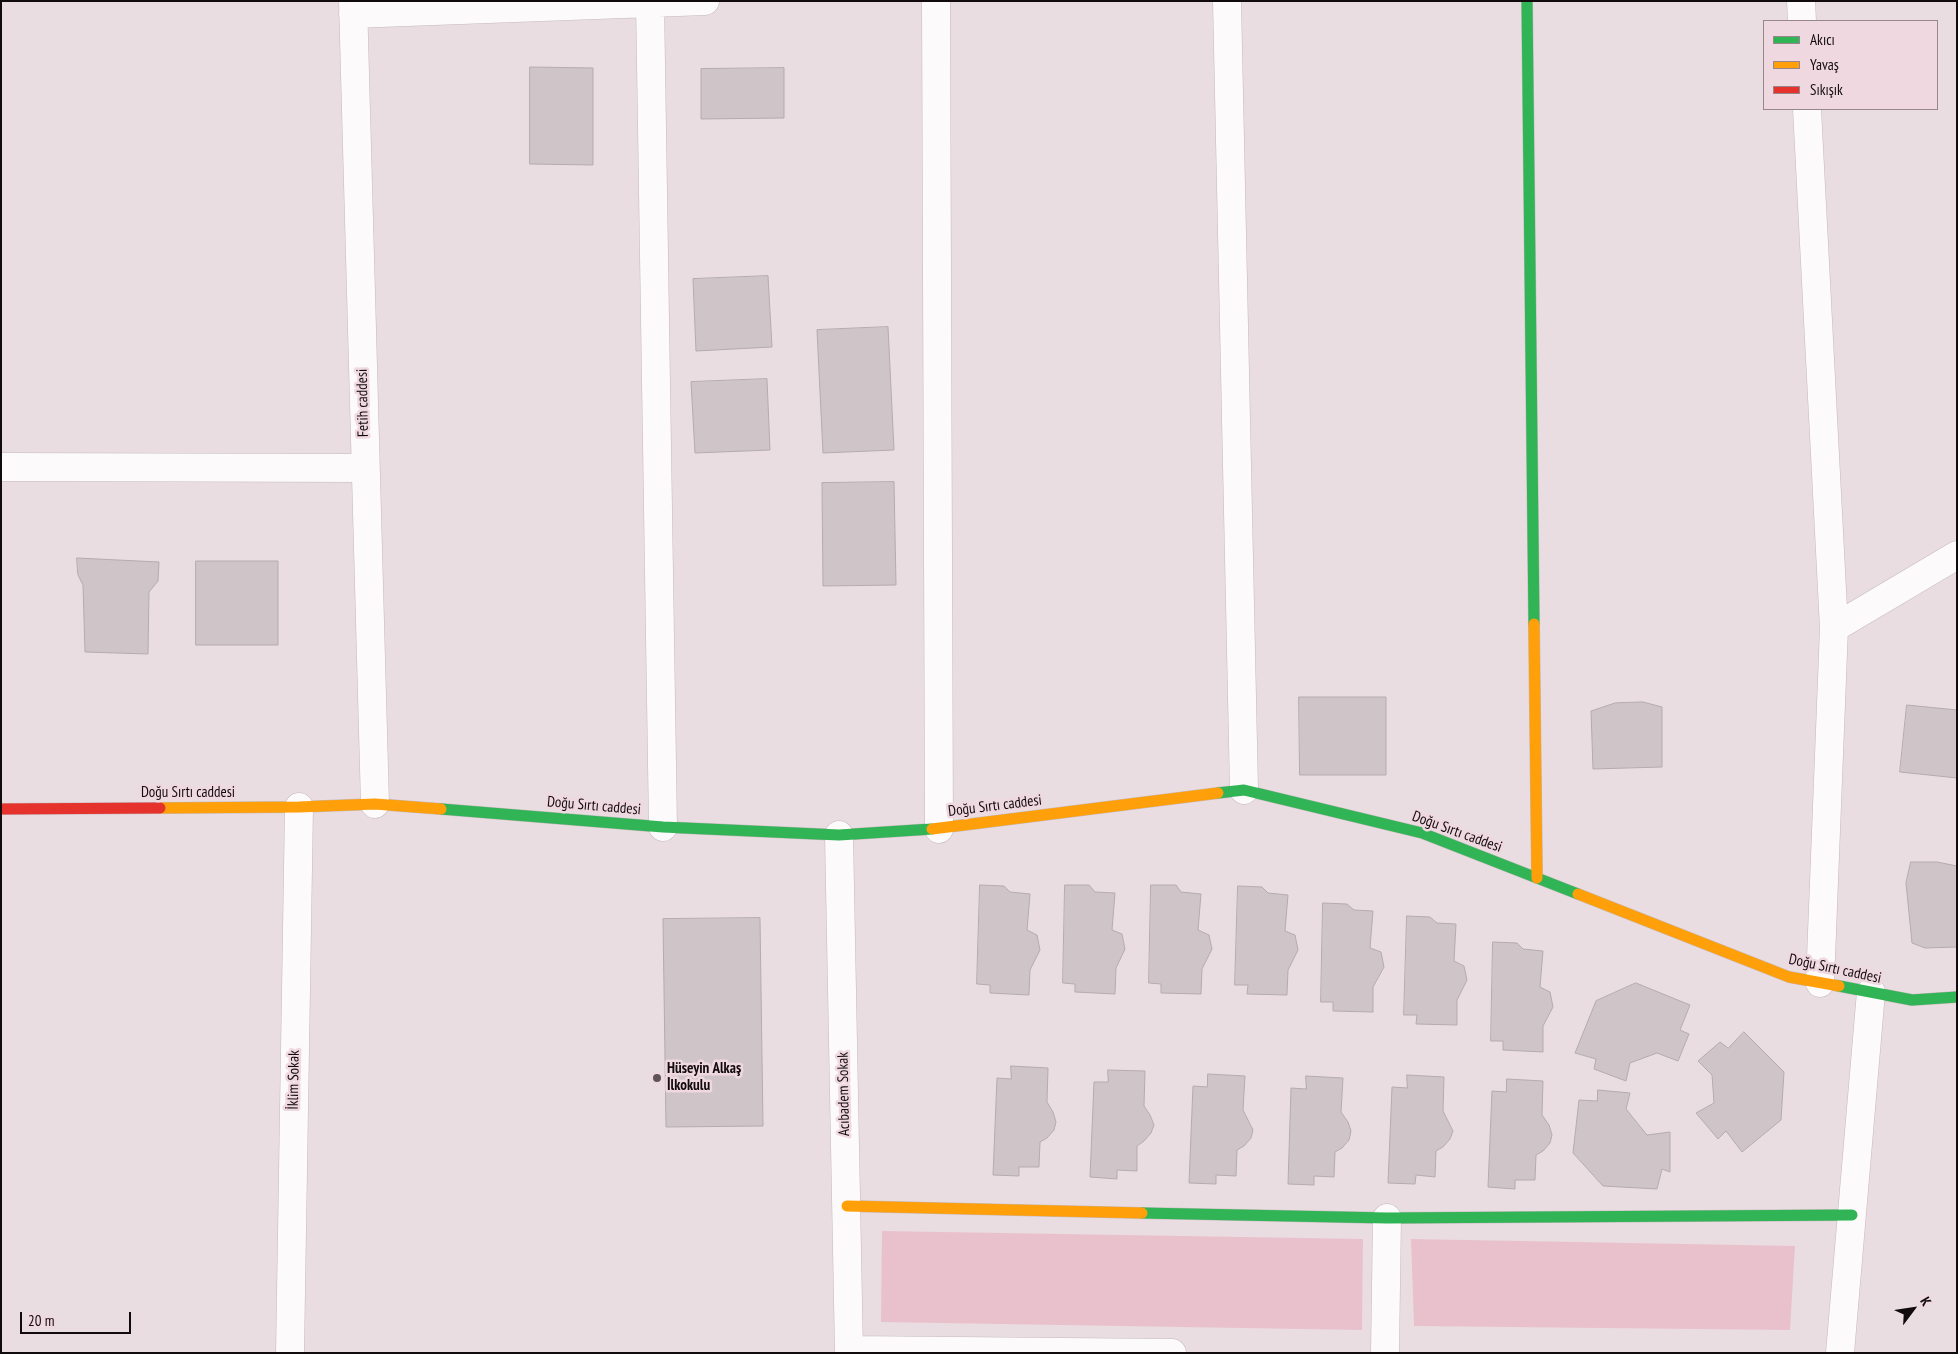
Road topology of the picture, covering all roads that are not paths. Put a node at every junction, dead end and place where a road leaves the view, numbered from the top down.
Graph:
1 (704, 1) edge
2 (936, 1) edge
3 (1227, 1) edge
4 (1527, 1) edge
5 (1801, 1) edge
6 (650, 2) edge
7 (353, 8) edge
8 (1802, 20) edge
9 (1807, 110) edge
10 (1, 467) edge
11 (365, 468) junction
12 (1957, 555) edge
13 (1834, 628) junction
14 (1244, 790) junction
15 (375, 804) junction
16 (299, 807) junction
17 (1, 809) edge
18 (663, 827) junction
19 (939, 829) junction
20 (839, 835) junction
21 (1537, 878) junction
22 (1820, 983) junction
23 (1871, 992) junction
24 (1957, 997) edge
25 (847, 1206) junction
26 (1852, 1215) junction
27 (1387, 1218) junction
28 (849, 1352) edge
29 (290, 1353) edge
30 (1172, 1353) edge
31 (1385, 1353) edge
32 (1840, 1353) edge

1 - 6 street
2 - 19 street
3 - 14 street
4 - 21 street
5 - 8 street
6 - 7 street
6 - 18 street
7 - 11 street, Fetih caddesi
9 - 13 street
10 - 11 street
11 - 15 street, Fetih caddesi
12 - 13 street
13 - 22 street
14 - 19 street, Doğu Sırtı caddesi
14 - 21 street, Doğu Sırtı caddesi
15 - 16 street, Doğu Sırtı caddesi
15 - 18 street, Doğu Sırtı caddesi
16 - 17 street, Doğu Sırtı caddesi
16 - 29 street, İklim Sokak
18 - 20 street, Doğu Sırtı caddesi
19 - 20 street, Doğu Sırtı caddesi
20 - 25 street, Acıbadem Sokak
21 - 22 street, Doğu Sırtı caddesi
22 - 23 street, Doğu Sırtı caddesi
23 - 24 street, Doğu Sırtı caddesi
23 - 26 street
25 - 27 street
25 - 28 street, Acıbadem Sokak
26 - 27 street
26 - 32 street
27 - 31 street
28 - 30 street

